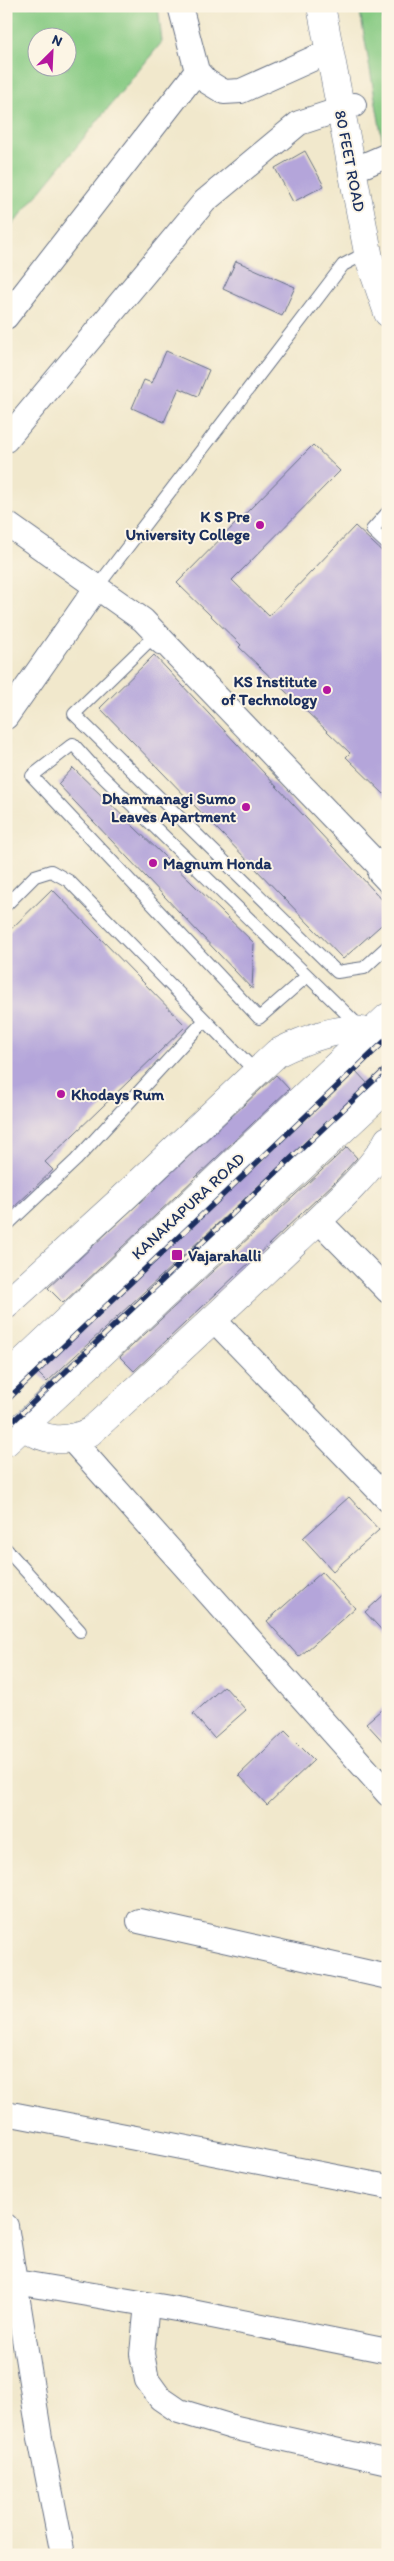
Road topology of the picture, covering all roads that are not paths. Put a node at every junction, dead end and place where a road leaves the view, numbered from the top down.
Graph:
1 (180, 6) edge
2 (321, 6) edge
3 (335, 6) edge
4 (330, 51) junction
5 (197, 71) junction
6 (347, 107) junction
7 (377, 160) edge
8 (368, 252) junction
9 (388, 271) edge
10 (388, 313) edge
11 (6, 317) edge
12 (6, 440) edge
13 (388, 512) edge
14 (6, 523) edge
15 (388, 545) edge
16 (97, 587) junction
17 (6, 717) edge
18 (388, 875) edge
19 (388, 890) edge
20 (6, 905) edge
21 (388, 946) edge
22 (308, 976) junction
23 (205, 1020) junction
24 (373, 1026) edge
25 (256, 1072) junction
26 (388, 1087) edge
27 (388, 1140) edge
28 (318, 1220) junction
29 (6, 1226) edge
30 (388, 1291) edge
31 (6, 1305) edge
32 (214, 1320) junction
33 (6, 1378) edge
34 (12, 1434) edge
35 (72, 1440) junction
36 (388, 1500) edge
37 (6, 1549) edge
38 (80, 1630) dead end
39 (388, 1794) edge
40 (139, 1920) dead end
41 (388, 1977) edge
42 (6, 2113) edge
43 (388, 2187) edge
44 (6, 2226) edge
45 (16, 2282) junction
46 (147, 2304) junction
47 (388, 2352) edge
48 (388, 2462) edge
49 (63, 2555) edge

1 - 5 street
2 - 4 main road, 80 FEET ROAD
3 - 6 main road, 80 FEET ROAD
4 - 5 street
4 - 6 main road, 80 FEET ROAD
5 - 11 street
6 - 7 main road, 80 FEET ROAD
6 - 8 main road, 80 FEET ROAD
6 - 12 street
7 - 9 main road, 80 FEET ROAD
8 - 10 main road, 80 FEET ROAD
8 - 16 lane
13 - 15 lane
14 - 16 street
16 - 17 street
16 - 18 street
19 - 21 lane
20 - 23 lane
22 - 22 lane
22 - 24 lane
23 - 25 lane
23 - 29 lane
24 - 25 main road
24 - 33 main road, KANAKAPURA ROAD
25 - 31 main road
26 - 34 main road
27 - 28 main road
28 - 30 street
28 - 32 main road
32 - 35 main road
32 - 36 street
34 - 35 main road
35 - 39 street
37 - 38 lane
40 - 41 street
42 - 43 street
44 - 45 street
45 - 46 street
45 - 49 street
46 - 47 street
46 - 48 street

